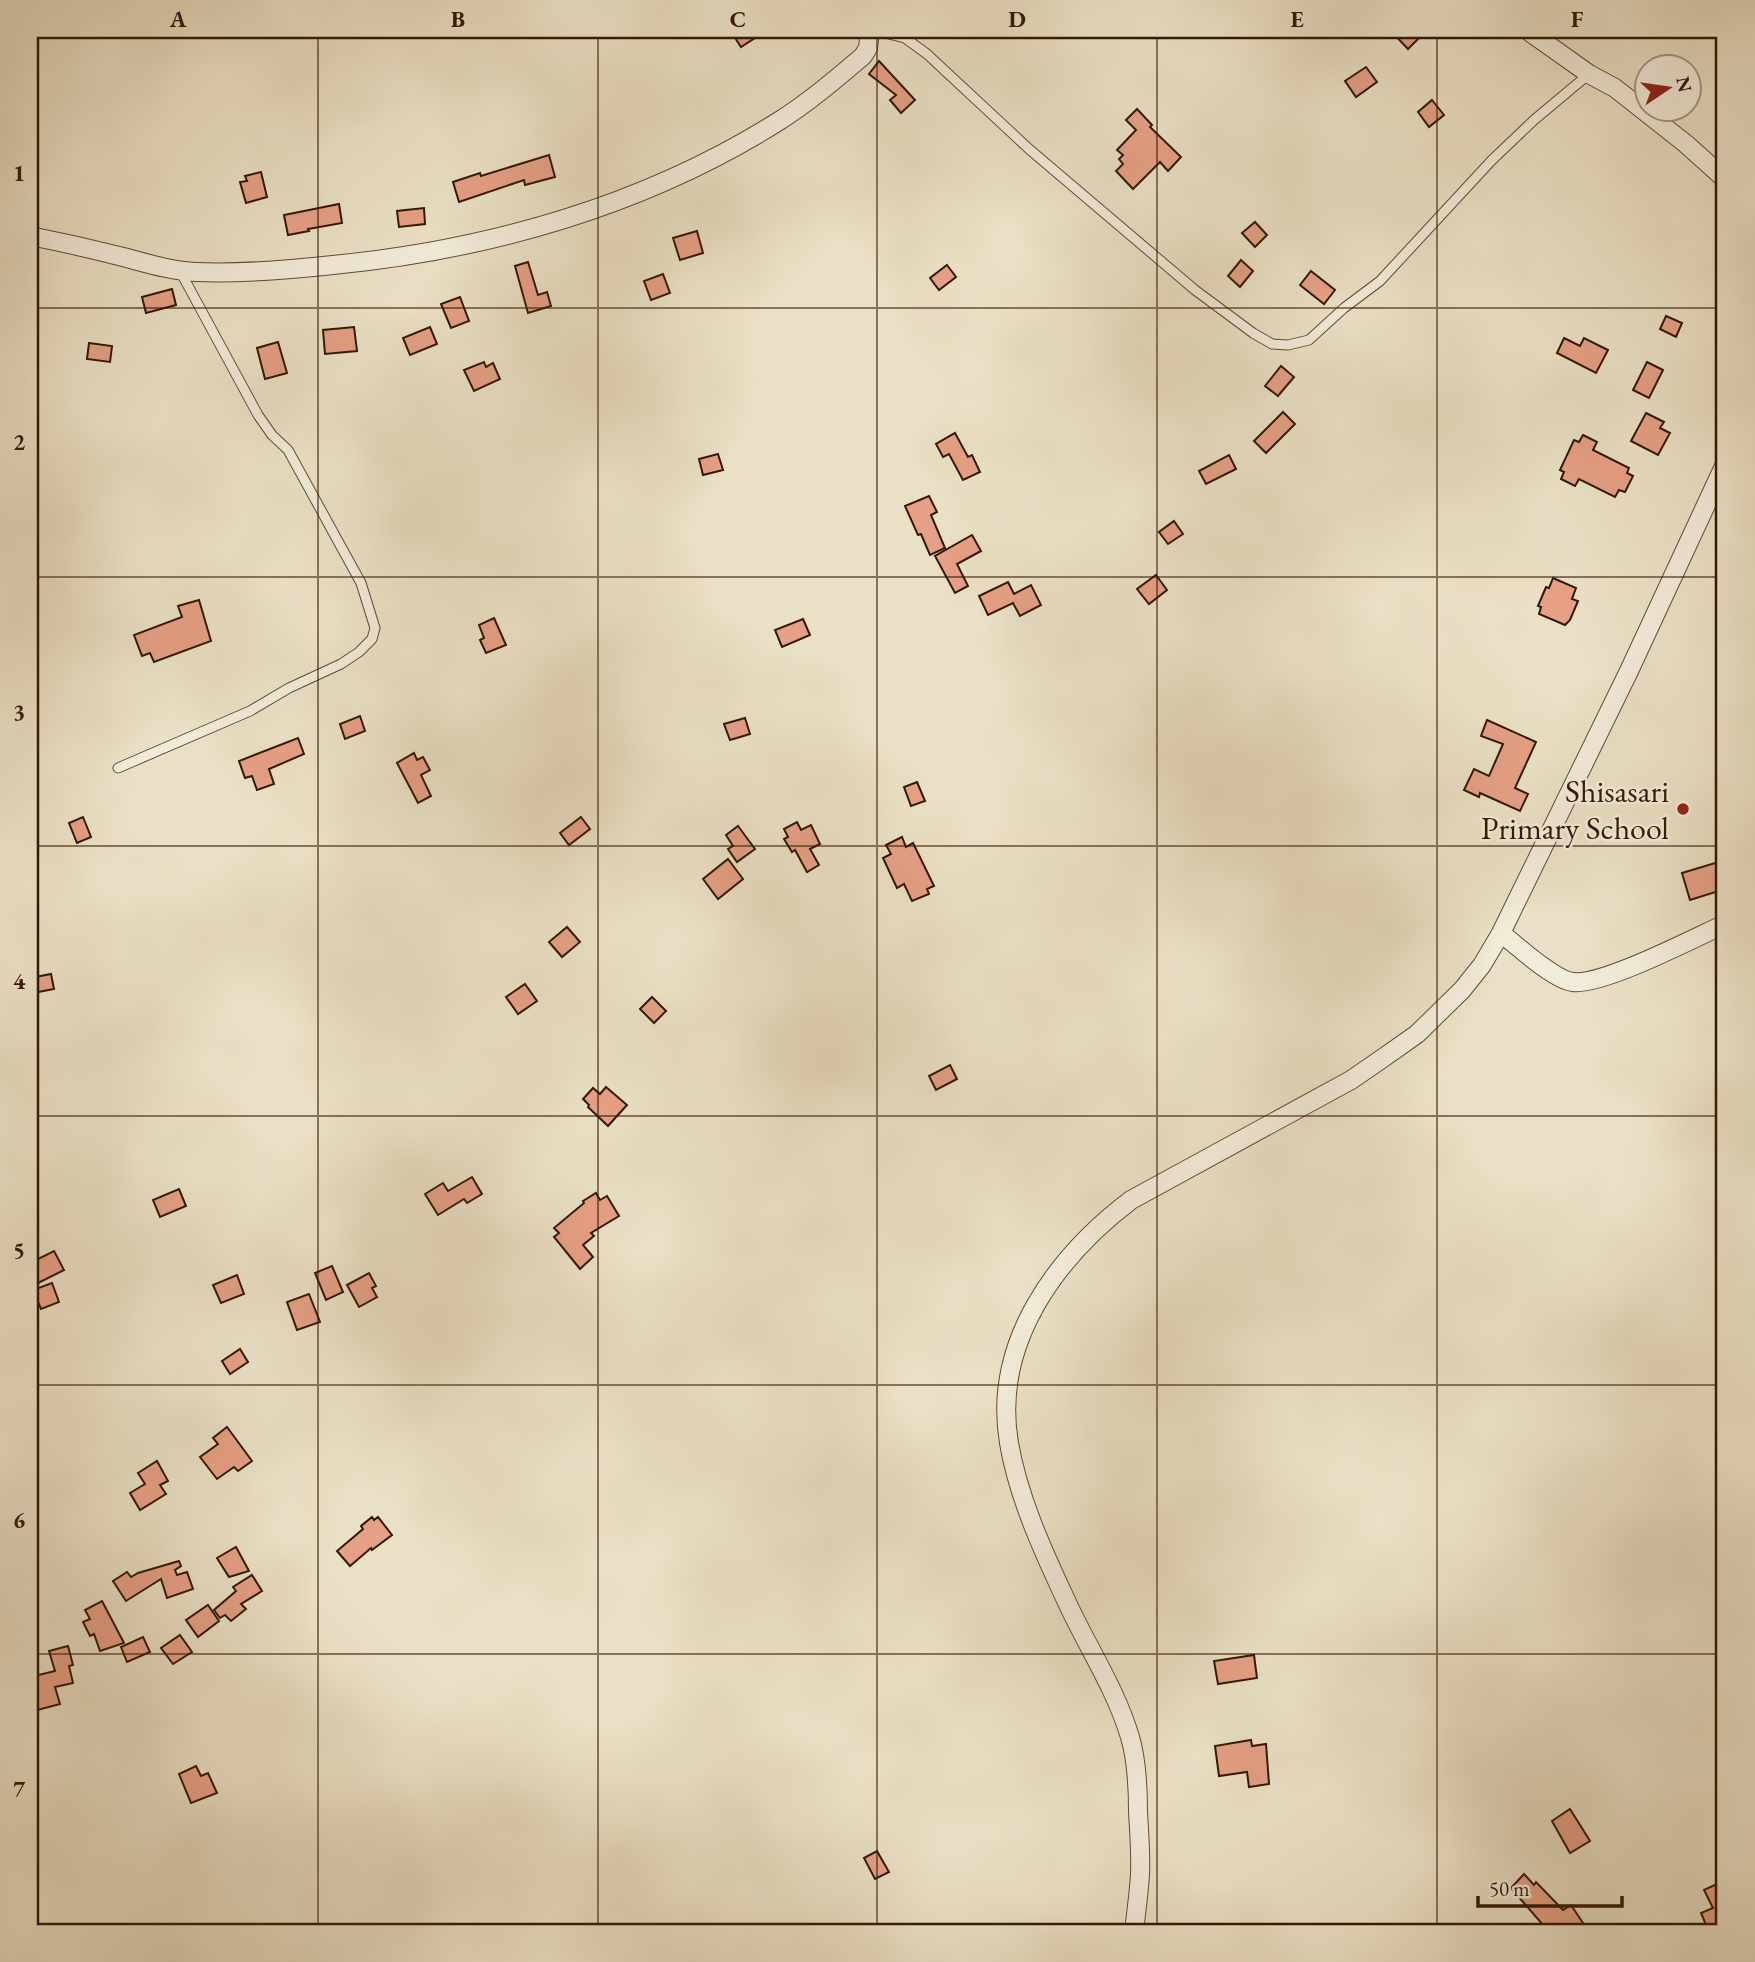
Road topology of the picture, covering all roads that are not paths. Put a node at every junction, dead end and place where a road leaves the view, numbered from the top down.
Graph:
1 (871, 30) edge
2 (1527, 30) edge
3 (1589, 74) junction
4 (1725, 179) edge
5 (30, 236) edge
6 (179, 270) junction
7 (1725, 464) edge
8 (118, 768) dead end
9 (1725, 924) edge
10 (1501, 933) junction
11 (1134, 1932) edge

1 - 3 lane
1 - 6 street
2 - 3 street
3 - 4 street
5 - 6 street
6 - 8 lane
7 - 10 street
9 - 10 street
10 - 11 street

